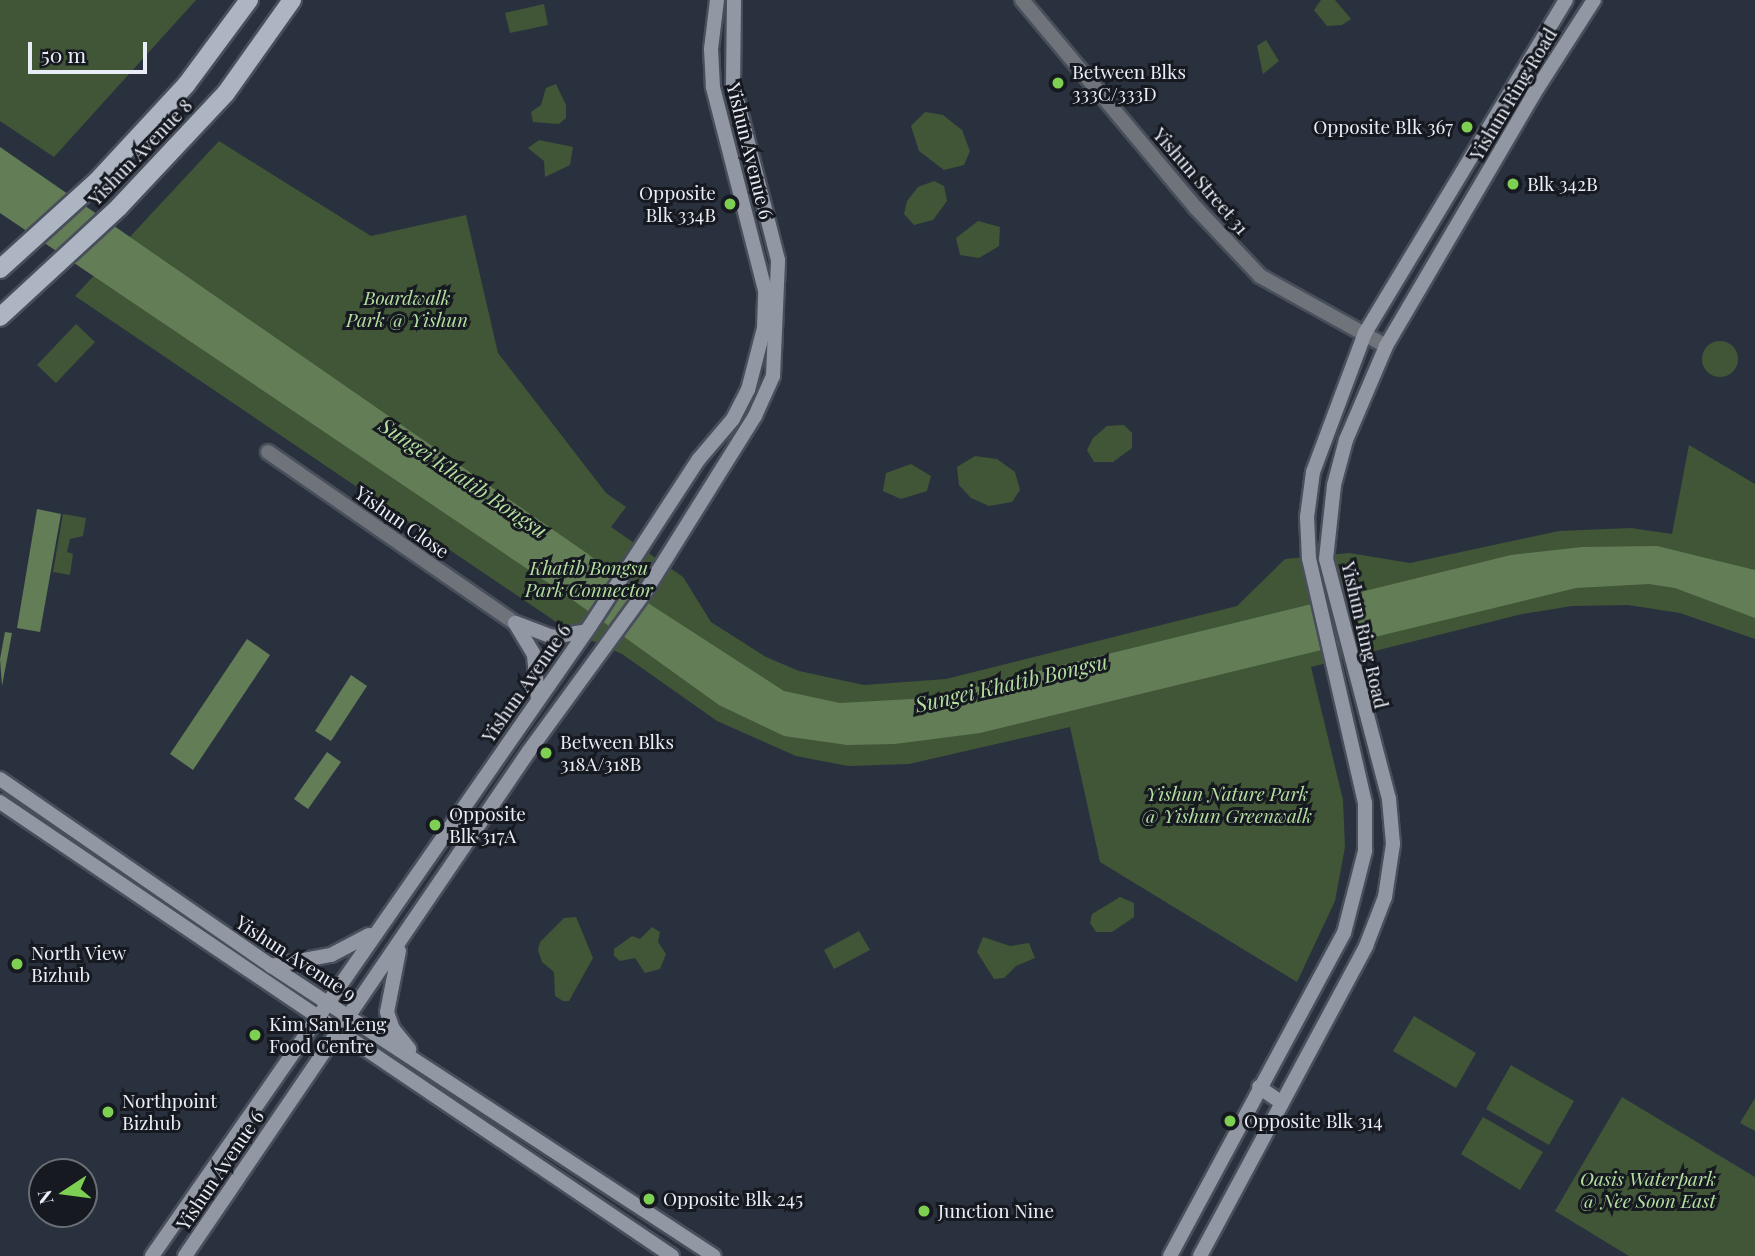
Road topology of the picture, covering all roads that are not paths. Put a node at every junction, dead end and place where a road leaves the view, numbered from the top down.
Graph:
1 (249, 0) edge
2 (292, 0) edge
3 (717, 0) edge
4 (734, 0) edge
5 (1022, 0) edge
6 (1566, 0) edge
7 (1594, 0) edge
8 (7, 263) edge
9 (0, 317) edge
10 (1365, 333) junction
11 (1386, 346) junction
12 (1333, 407) junction
13 (1355, 416) junction
14 (268, 452) dead end
15 (514, 623) junction
16 (588, 628) junction
17 (538, 699) junction
18 (0, 779) edge
19 (1389, 799) junction
20 (0, 802) edge
21 (1365, 803) junction
22 (375, 930) junction
23 (402, 941) junction
24 (271, 966) junction
25 (326, 1002) junction
26 (349, 1015) junction
27 (316, 1019) junction
28 (338, 1032) junction
29 (418, 1060) junction
30 (1259, 1087) junction
31 (1282, 1103) junction
32 (152, 1256) edge
33 (185, 1256) edge
34 (672, 1256) edge
35 (714, 1256) edge
36 (1170, 1256) edge
37 (1200, 1256) edge

1 - 8 main road, Yishun Avenue 8
2 - 9 main road, Yishun Avenue 8
3 - 16 main road, Yishun Avenue 6
4 - 23 main road, Yishun Avenue 6
5 - 10 street, Yishun Street 31
6 - 10 main road, Yishun Ring Road
7 - 11 main road, Yishun Ring Road
10 - 11 street, Yishun Street 31
10 - 12 main road, Yishun Ring Road
11 - 13 main road, Yishun Ring Road
12 - 13 main road
12 - 21 main road, Yishun Ring Road
13 - 19 main road, Yishun Ring Road
14 - 15 street, Yishun Close
15 - 16 main road
15 - 17 main road
16 - 17 main road, Yishun Avenue 6
17 - 22 main road, Yishun Avenue 6
18 - 24 main road, Yishun Avenue 9
19 - 21 main road
19 - 31 main road, Yishun Ring Road
20 - 27 main road, Yishun Avenue 9
21 - 30 main road, Yishun Ring Road
22 - 24 main road
22 - 25 main road, Yishun Avenue 6
23 - 26 main road, Yishun Avenue 6
23 - 29 main road
24 - 25 main road, Yishun Avenue 9
25 - 26 main road, Yishun Avenue 9
25 - 27 main road, Yishun Avenue 6
26 - 28 main road, Yishun Avenue 6
26 - 29 main road, Yishun Avenue 9
27 - 28 main road, Yishun Avenue 9
27 - 32 main road, Yishun Avenue 6
28 - 33 main road, Yishun Avenue 6
28 - 34 main road, Yishun Avenue 9
29 - 35 main road, Yishun Avenue 9
30 - 31 main road
30 - 36 main road, Yishun Ring Road
31 - 37 main road, Yishun Ring Road

